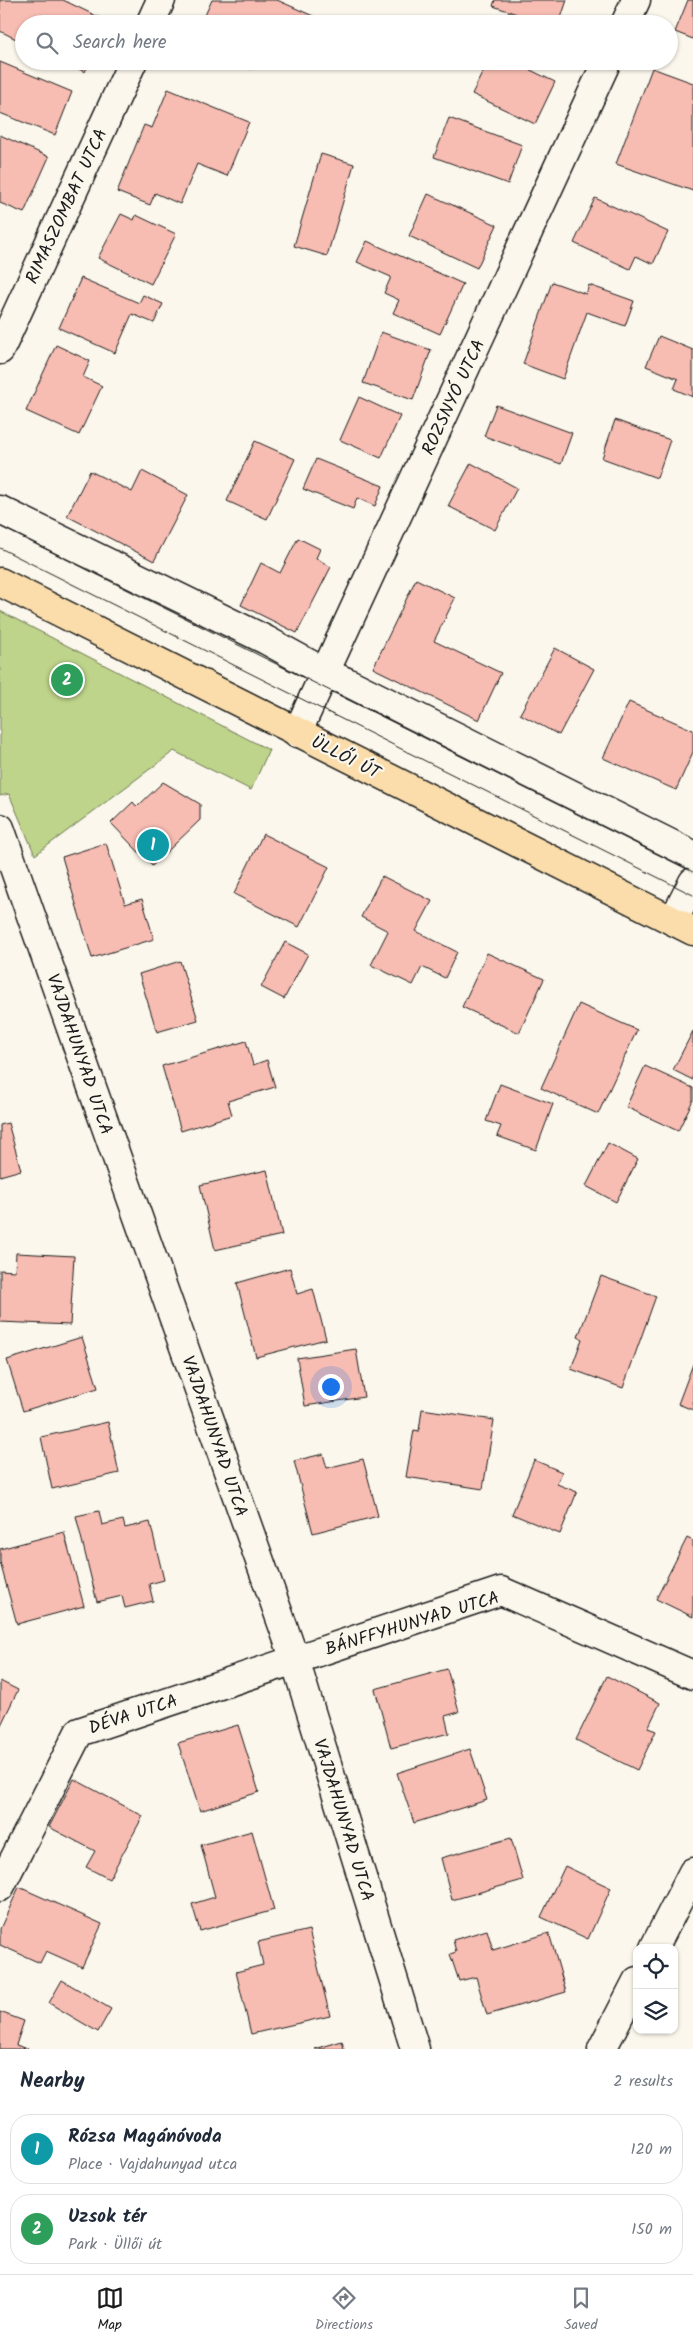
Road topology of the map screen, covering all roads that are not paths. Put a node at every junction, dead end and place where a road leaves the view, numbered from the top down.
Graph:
1 (161, 0) edge
2 (636, 0) edge
3 (154, 15) edge
4 (629, 15) edge
5 (129, 70) edge
6 (603, 70) edge
7 (0, 350) edge
8 (0, 510) edge
9 (0, 582) edge
10 (326, 673) junction
11 (298, 733) junction
12 (0, 828) edge
13 (693, 855) edge
14 (693, 882) edge
15 (683, 926) edge
16 (294, 1660) junction
17 (693, 1675) edge
18 (693, 1872) edge
19 (0, 1887) edge
20 (656, 1944) edge
21 (633, 1989) edge
22 (416, 2049) edge
23 (602, 2049) edge

1 - 3 street
2 - 4 street
5 - 7 street, RIMASZOMBAT UTCA
6 - 10 street, ROZSNYÓ UTCA
8 - 10 street
9 - 11 main road, ÜLLŐI ÚT
10 - 11 street, ROZSNYÓ UTCA
10 - 13 street
11 - 15 main road, ÜLLŐI ÚT
12 - 16 street, VAJDAHUNYAD UTCA
14 - 15 street
16 - 17 street, BÁNFFYHUNYAD UTCA
16 - 19 street, DÉVA UTCA
16 - 22 street, VAJDAHUNYAD UTCA
18 - 20 street
21 - 23 street

